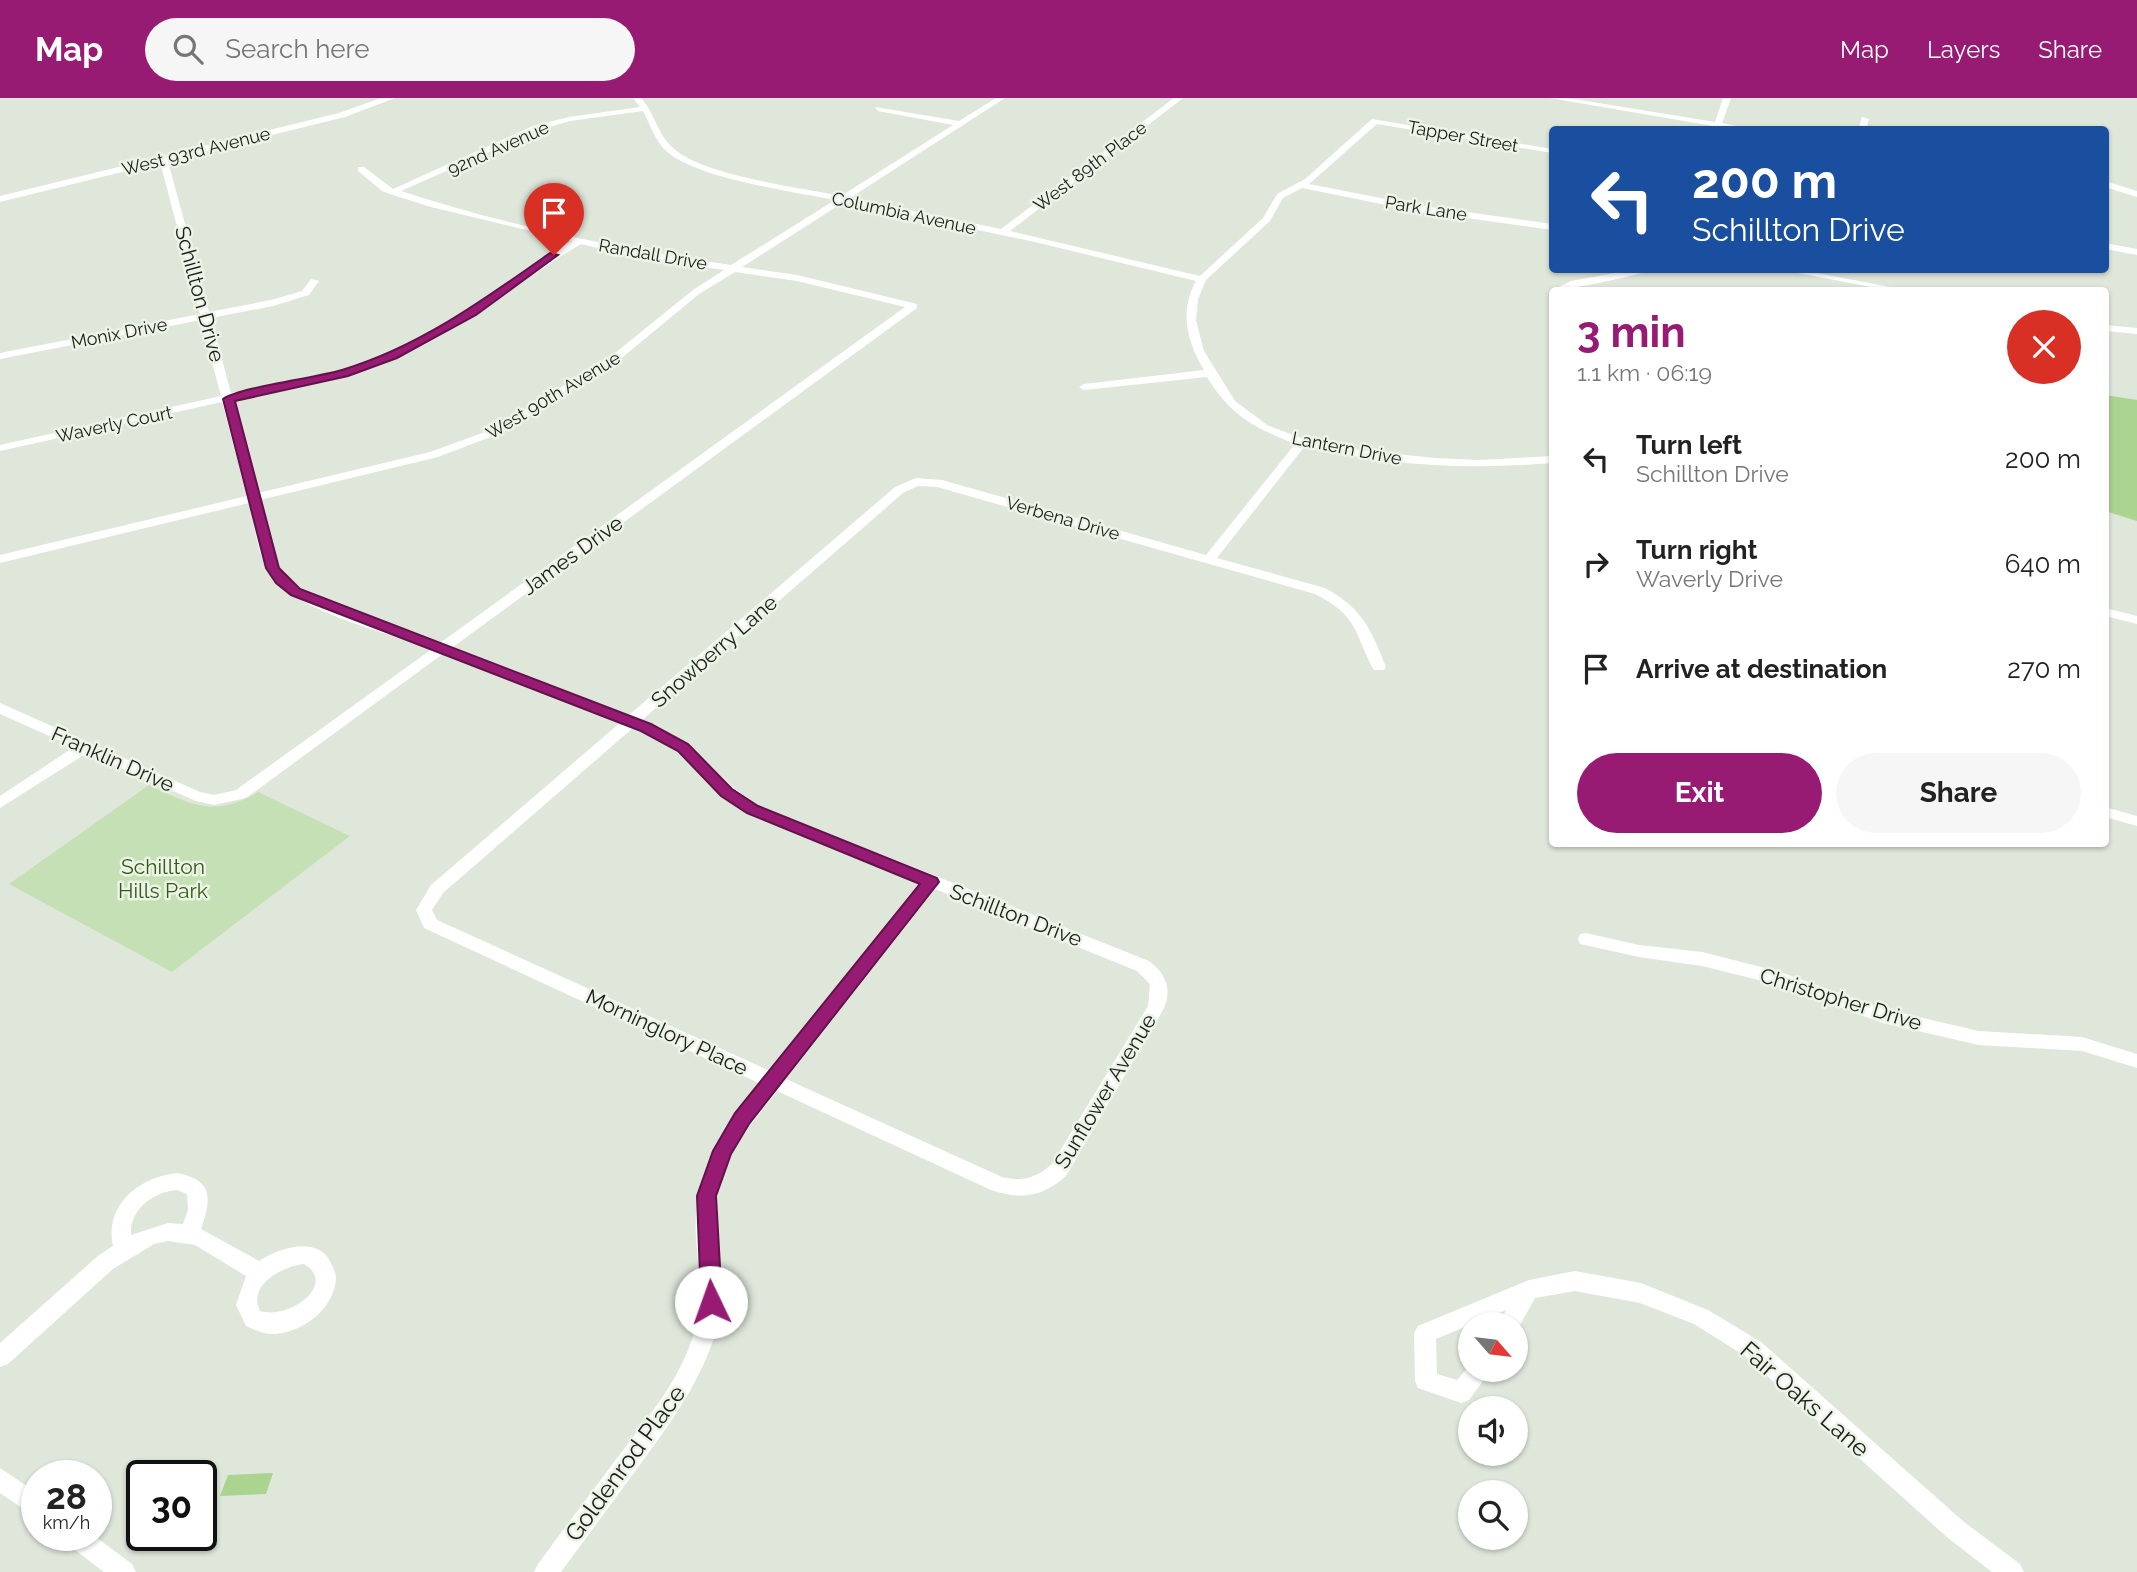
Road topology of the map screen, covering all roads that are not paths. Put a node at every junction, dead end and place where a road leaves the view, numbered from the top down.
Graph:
1 (390, 98) edge
2 (637, 98) edge
3 (1001, 98) edge
4 (1179, 98) edge
5 (1554, 98) edge
6 (1727, 98) edge
7 (1591, 101) edge
8 (647, 108) junction
9 (878, 109) dead end
10 (1865, 119) dead end
11 (960, 124) junction
12 (1713, 126) edge
13 (1718, 126) edge
14 (1862, 126) edge
15 (1549, 150) edge
16 (163, 159) junction
17 (361, 169) dead end
18 (1301, 185) junction
19 (2109, 185) edge
20 (393, 192) junction
21 (2137, 194) edge
22 (0, 199) edge
23 (841, 200) junction
24 (1549, 227) edge
25 (1002, 233) junction
26 (579, 241) junction
27 (2109, 247) edge
28 (2137, 251) edge
29 (736, 267) junction
30 (1624, 273) edge
31 (1804, 273) edge
32 (1202, 279) junction
33 (314, 281) dead end
34 (1565, 287) edge
35 (1884, 287) edge
36 (914, 306) joint
37 (207, 316) junction
38 (2109, 328) edge
39 (2137, 331) edge
40 (0, 356) edge
41 (1210, 373) junction
42 (1084, 387) dead end
43 (229, 399) junction
44 (1303, 441) junction
45 (0, 448) edge
46 (1549, 460) edge
47 (916, 482) joint
48 (253, 498) junction
49 (0, 559) edge
50 (1209, 559) junction
51 (2109, 613) edge
52 (2137, 620) edge
53 (443, 648) junction
54 (1379, 667) dead end
55 (0, 708) edge
56 (631, 722) junction
57 (85, 747) junction
58 (228, 799) joint
59 (0, 803) edge
60 (2109, 813) edge
61 (2137, 821) edge
62 (931, 882) junction
63 (424, 911) joint
64 (1586, 939) dead end
65 (1159, 983) joint
66 (2137, 1062) edge
67 (773, 1081) junction
68 (1033, 1188) joint
69 (190, 1232) junction
70 (124, 1248) junction
71 (260, 1273) dead end
72 (1529, 1290) junction
73 (1476, 1312) edge
74 (1516, 1312) edge
75 (1458, 1319) edge
76 (0, 1357) edge
77 (1470, 1382) edge
78 (0, 1479) edge
79 (21, 1495) edge
80 (96, 1551) edge
81 (124, 1572) edge
82 (546, 1572) edge
83 (2012, 1572) edge

1 - 16 street, West 93rd Avenue
2 - 8 street, Columbia Avenue
3 - 11 street, West 90th Avenue
4 - 25 street, West 89th Place
5 - 7 street
6 - 13 street
7 - 12 street
8 - 20 street, 92nd Avenue
8 - 23 street, Columbia Avenue
9 - 11 street
10 - 14 street
11 - 23 street, West 90th Avenue
15 - 18 street, Tapper Street
16 - 22 street, West 93rd Avenue
16 - 37 street, Schillton Drive
17 - 20 street, Randall Drive
18 - 24 street, Park Lane
18 - 32 street
19 - 21 street
20 - 26 street, Randall Drive
23 - 25 street, Columbia Avenue
23 - 29 street, West 90th Avenue
25 - 32 street, Columbia Avenue
26 - 29 street, Randall Drive
26 - 43 street, Waverly Court
27 - 28 street
29 - 36 street, Randall Drive
29 - 48 street, West 90th Avenue
30 - 34 street
31 - 35 street
32 - 41 street, Lantern Drive
33 - 37 street, Monix Drive
36 - 53 street, James Drive
37 - 40 street, Monix Drive
37 - 43 street, Schillton Drive
38 - 39 street
41 - 42 street
41 - 44 street, Lantern Drive
43 - 45 street, Waverly Court
43 - 48 street, Schillton Drive
44 - 46 street, Lantern Drive
44 - 50 street
47 - 50 street, Verbena Drive
47 - 56 street, Snowberry Lane
48 - 49 street, West 90th Avenue
48 - 53 street, Schillton Drive
50 - 54 street, Verbena Drive
51 - 52 street
53 - 56 street, Schillton Drive
53 - 58 street, James Drive
55 - 57 street, Franklin Drive
56 - 62 street, Schillton Drive
56 - 63 street, Snowberry Lane
57 - 58 street, Franklin Drive
57 - 59 street
60 - 61 street
62 - 65 street, Schillton Drive
62 - 67 street, Goldenrod Place
63 - 67 street, Morninglory Place
64 - 66 street, Christopher Drive
65 - 68 street, Sunflower Avenue
67 - 68 street, Morninglory Place
67 - 82 street, Goldenrod Place
69 - 70 street
69 - 70 street
69 - 71 street
70 - 76 street
72 - 73 street, Fair Oaks Lane
72 - 74 street
72 - 83 street, Fair Oaks Lane
75 - 77 street, Fair Oaks Lane
78 - 79 street
80 - 81 street

